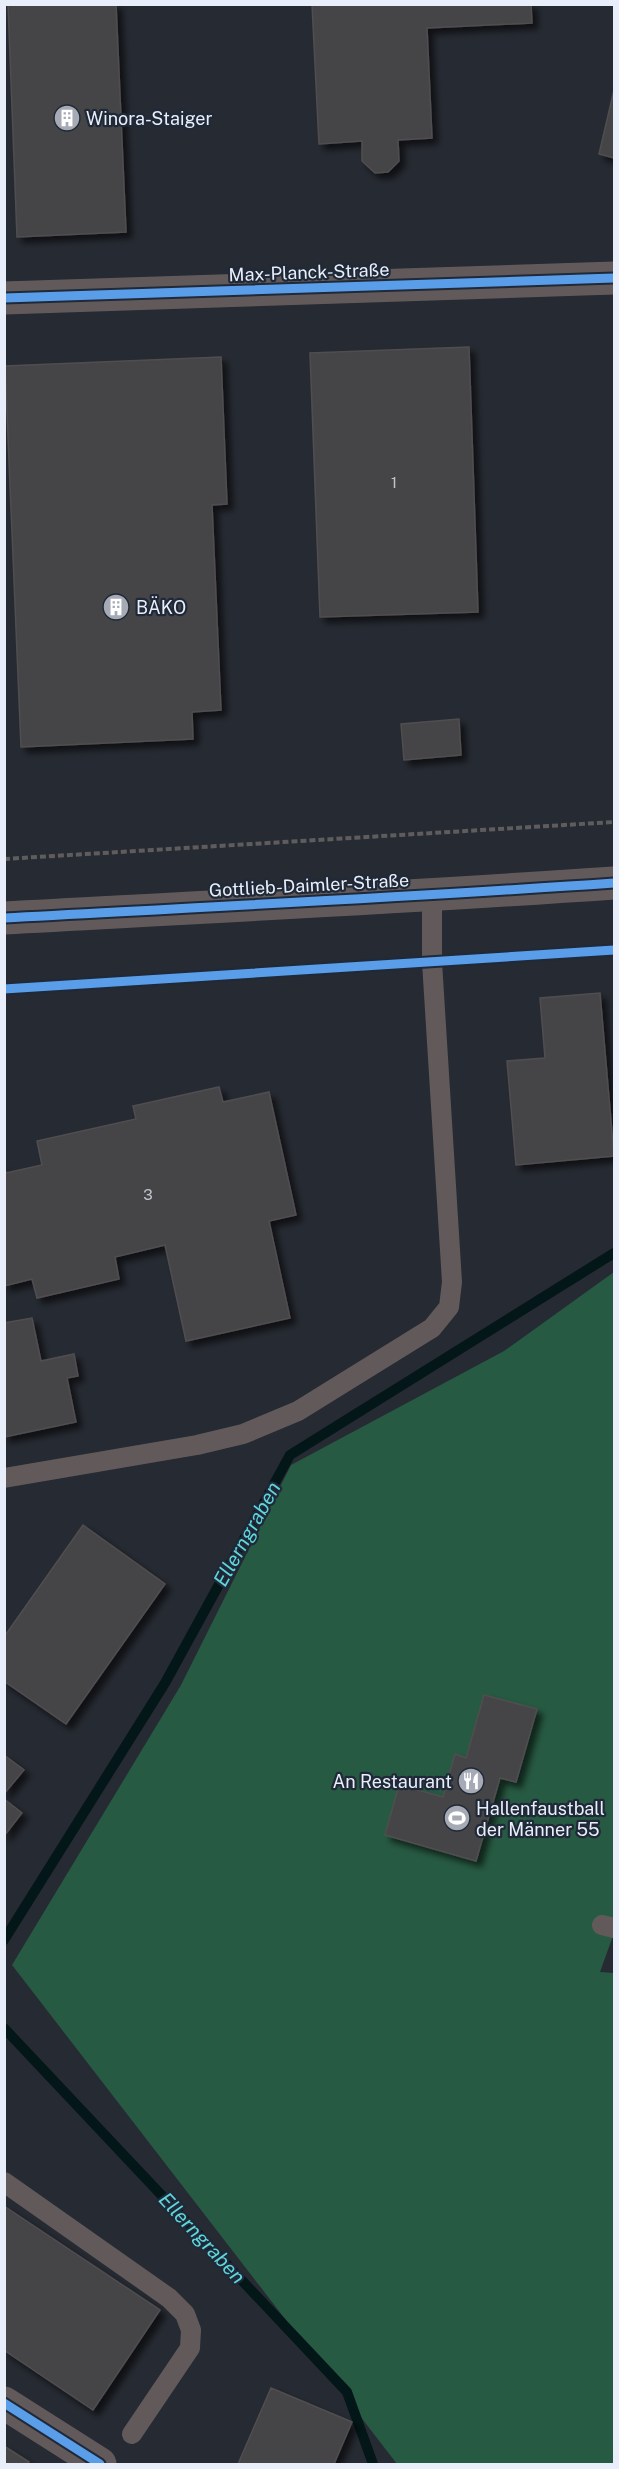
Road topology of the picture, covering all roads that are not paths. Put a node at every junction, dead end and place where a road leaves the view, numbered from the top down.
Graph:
1 (615, 278) edge
2 (4, 298) edge
3 (615, 884) edge
4 (432, 896) junction
5 (4, 918) edge
6 (4, 1478) edge
7 (4, 2182) edge
8 (4, 2403) edge
9 (132, 2434) dead end
10 (100, 2464) edge

1 - 2 street, Max-Planck-Straße
3 - 4 street, Gottlieb-Daimler-Straße
4 - 5 street, Gottlieb-Daimler-Straße
4 - 6 lane
7 - 9 lane
8 - 10 street

